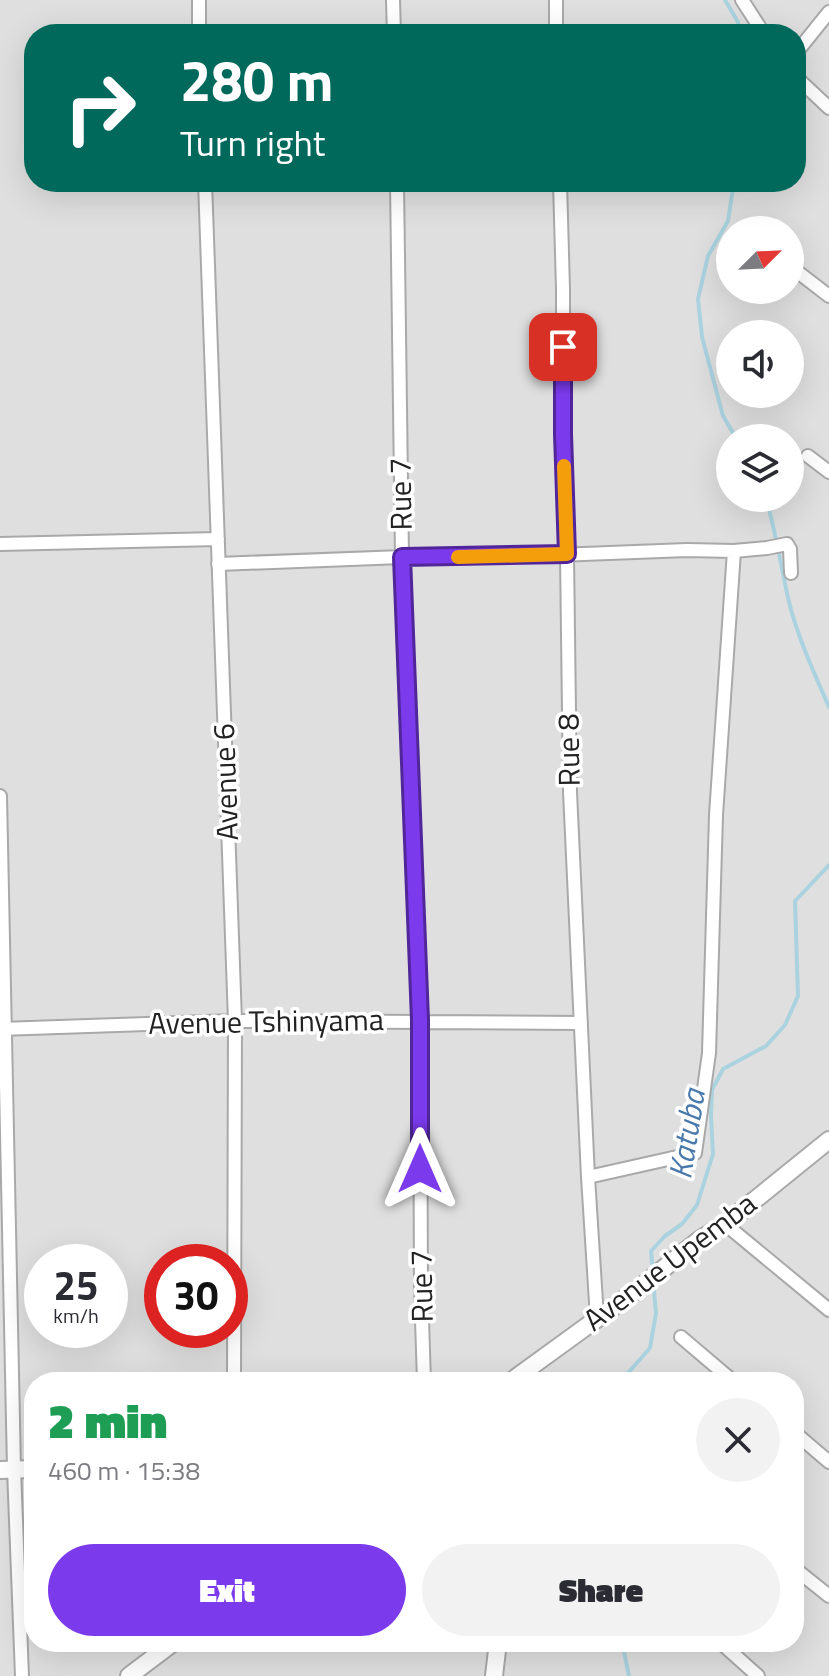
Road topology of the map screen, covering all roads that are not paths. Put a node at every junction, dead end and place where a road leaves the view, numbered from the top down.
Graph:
1 (199, 0) edge
2 (393, 0) edge
3 (556, 0) edge
4 (742, 0) edge
5 (829, 12) edge
6 (199, 24) edge
7 (394, 24) edge
8 (556, 24) edge
9 (758, 24) edge
10 (806, 41) edge
11 (806, 86) edge
12 (829, 108) edge
13 (205, 192) edge
14 (397, 192) edge
15 (560, 192) edge
16 (804, 277) edge
17 (829, 296) edge
18 (808, 456) dead end
19 (829, 472) edge
20 (218, 539) junction
21 (0, 544) edge
22 (734, 551) junction
23 (567, 554) junction
24 (402, 557) junction
25 (218, 564) junction
26 (791, 573) dead end
27 (0, 796) edge
28 (420, 1020) junction
29 (235, 1021) junction
30 (581, 1023) junction
31 (3, 1029) edge
32 (829, 1140) edge
33 (588, 1177) junction
34 (4, 1178) edge
35 (725, 1224) junction
36 (829, 1310) edge
37 (597, 1318) junction
38 (681, 1337) dead end
39 (234, 1372) edge
40 (424, 1372) edge
41 (524, 1372) edge
42 (722, 1372) edge
43 (804, 1441) edge
44 (829, 1462) edge
45 (7, 1470) edge
46 (804, 1576) edge
47 (829, 1596) edge
48 (161, 1652) edge
49 (497, 1652) edge
50 (731, 1652) edge
51 (22, 1676) edge
52 (129, 1676) edge
53 (494, 1676) edge
54 (758, 1676) edge

1 - 6 street
2 - 7 street
3 - 8 street
4 - 9 street
5 - 10 street
11 - 12 street
13 - 20 street, Avenue 6
14 - 24 street, Rue 7
15 - 23 street, Rue 8
16 - 17 street
18 - 19 street
20 - 21 street
20 - 25 street, Avenue 6
22 - 23 street
22 - 26 street
22 - 33 street
23 - 24 street
23 - 30 street, Rue 8
24 - 25 street
24 - 28 street, Rue 7
25 - 29 street, Avenue 6
27 - 31 street
28 - 29 street, Avenue Tshinyama
28 - 30 street, Avenue Tshinyama
28 - 40 street, Rue 7
29 - 31 street, Avenue Tshinyama
29 - 39 street, Avenue 6
30 - 33 street, Rue 8
31 - 34 street
32 - 35 street, Avenue Upemba
33 - 37 street, Rue 8
34 - 45 street
35 - 36 street
35 - 37 street, Avenue Upemba
37 - 41 street, Avenue Upemba
38 - 42 street
43 - 44 street
45 - 51 street
46 - 47 street
48 - 52 street
49 - 53 street
50 - 54 street

